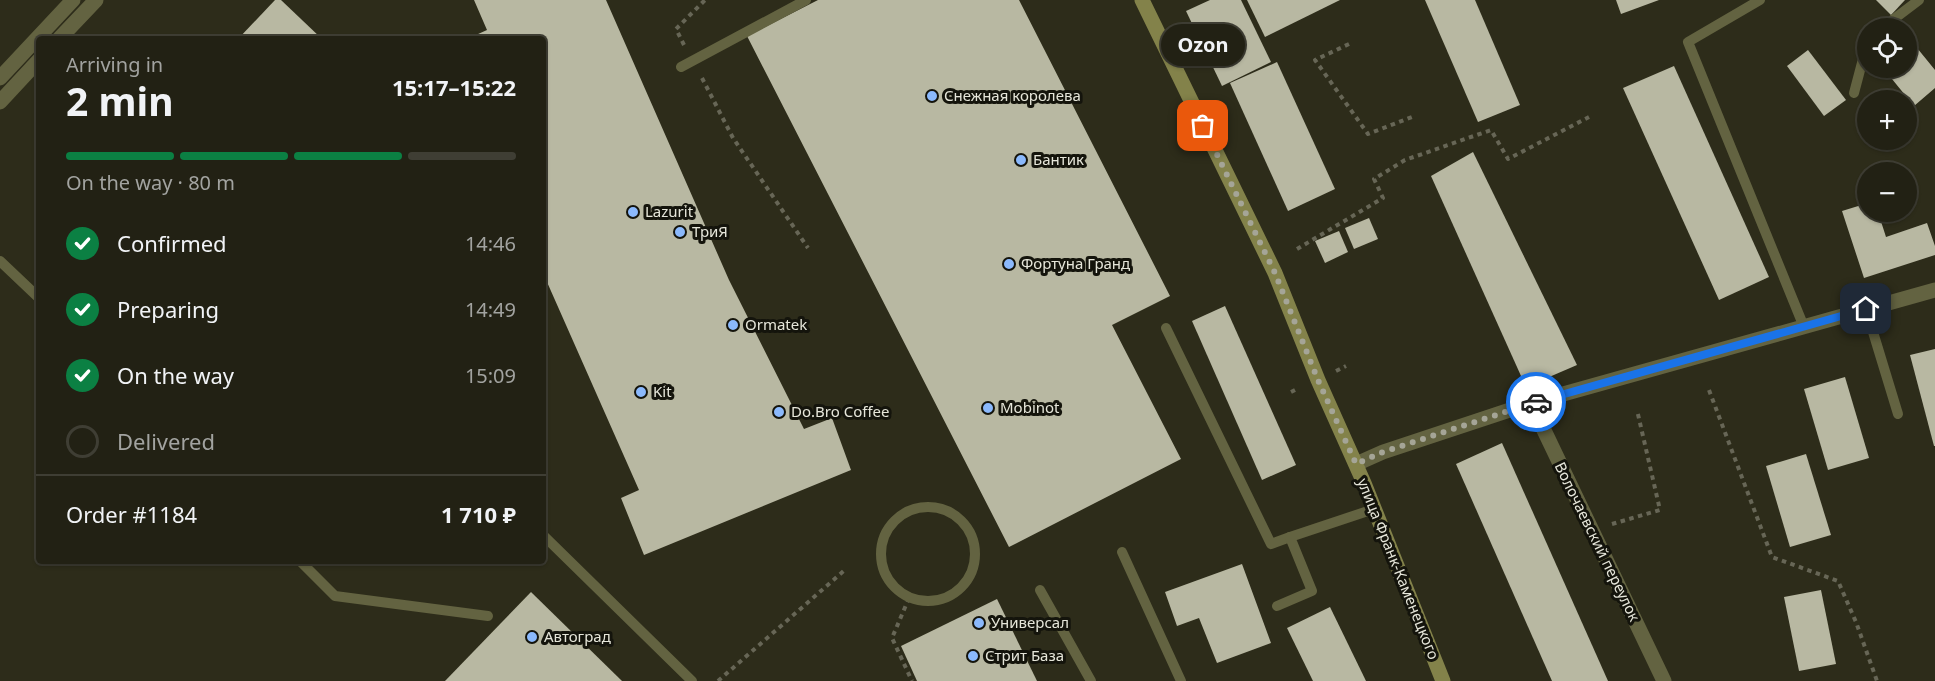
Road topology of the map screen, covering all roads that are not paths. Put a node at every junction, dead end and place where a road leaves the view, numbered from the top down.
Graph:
1 (73, 0) edge
2 (96, 0) edge
3 (806, 0) edge
4 (1142, 0) edge
5 (1760, 0) edge
6 (1919, 0) edge
7 (1895, 18) edge
8 (39, 36) edge
9 (62, 36) edge
10 (36, 40) edge
11 (36, 63) edge
12 (681, 67) dead end
13 (0, 78) edge
14 (1858, 78) edge
15 (1854, 93) dead end
16 (0, 102) edge
17 (0, 261) edge
18 (1935, 290) edge
19 (36, 295) edge
20 (1866, 309) junction
21 (1804, 327) junction
22 (1166, 328) dead end
23 (1531, 404) junction
24 (1898, 414) dead end
25 (1356, 464) junction
26 (1374, 509) junction
27 (1290, 537) junction
28 (546, 538) edge
29 (1122, 552) dead end
30 (303, 564) edge
31 (1040, 590) dead end
32 (909, 598) joint
33 (1277, 606) dead end
34 (488, 616) dead end
35 (692, 681) edge
36 (1091, 681) edge
37 (1181, 681) edge
38 (1443, 681) edge
39 (1664, 681) edge

1 - 8 street
2 - 9 street
3 - 12 lane
4 - 25 main road, улица Франк-Каменецкого
5 - 21 lane
6 - 7 lane
10 - 13 street
11 - 16 street
14 - 15 lane
17 - 19 lane
18 - 20 street
20 - 21 street
20 - 24 lane
21 - 23 street
22 - 27 lane
23 - 25 street
23 - 39 street, Волочаевский переулок
25 - 26 main road, улица Франк-Каменецкого
26 - 27 lane
26 - 38 main road, улица Франк-Каменецкого
27 - 33 lane
28 - 35 lane
29 - 37 lane
30 - 34 lane
31 - 36 lane
32 - 32 lane

